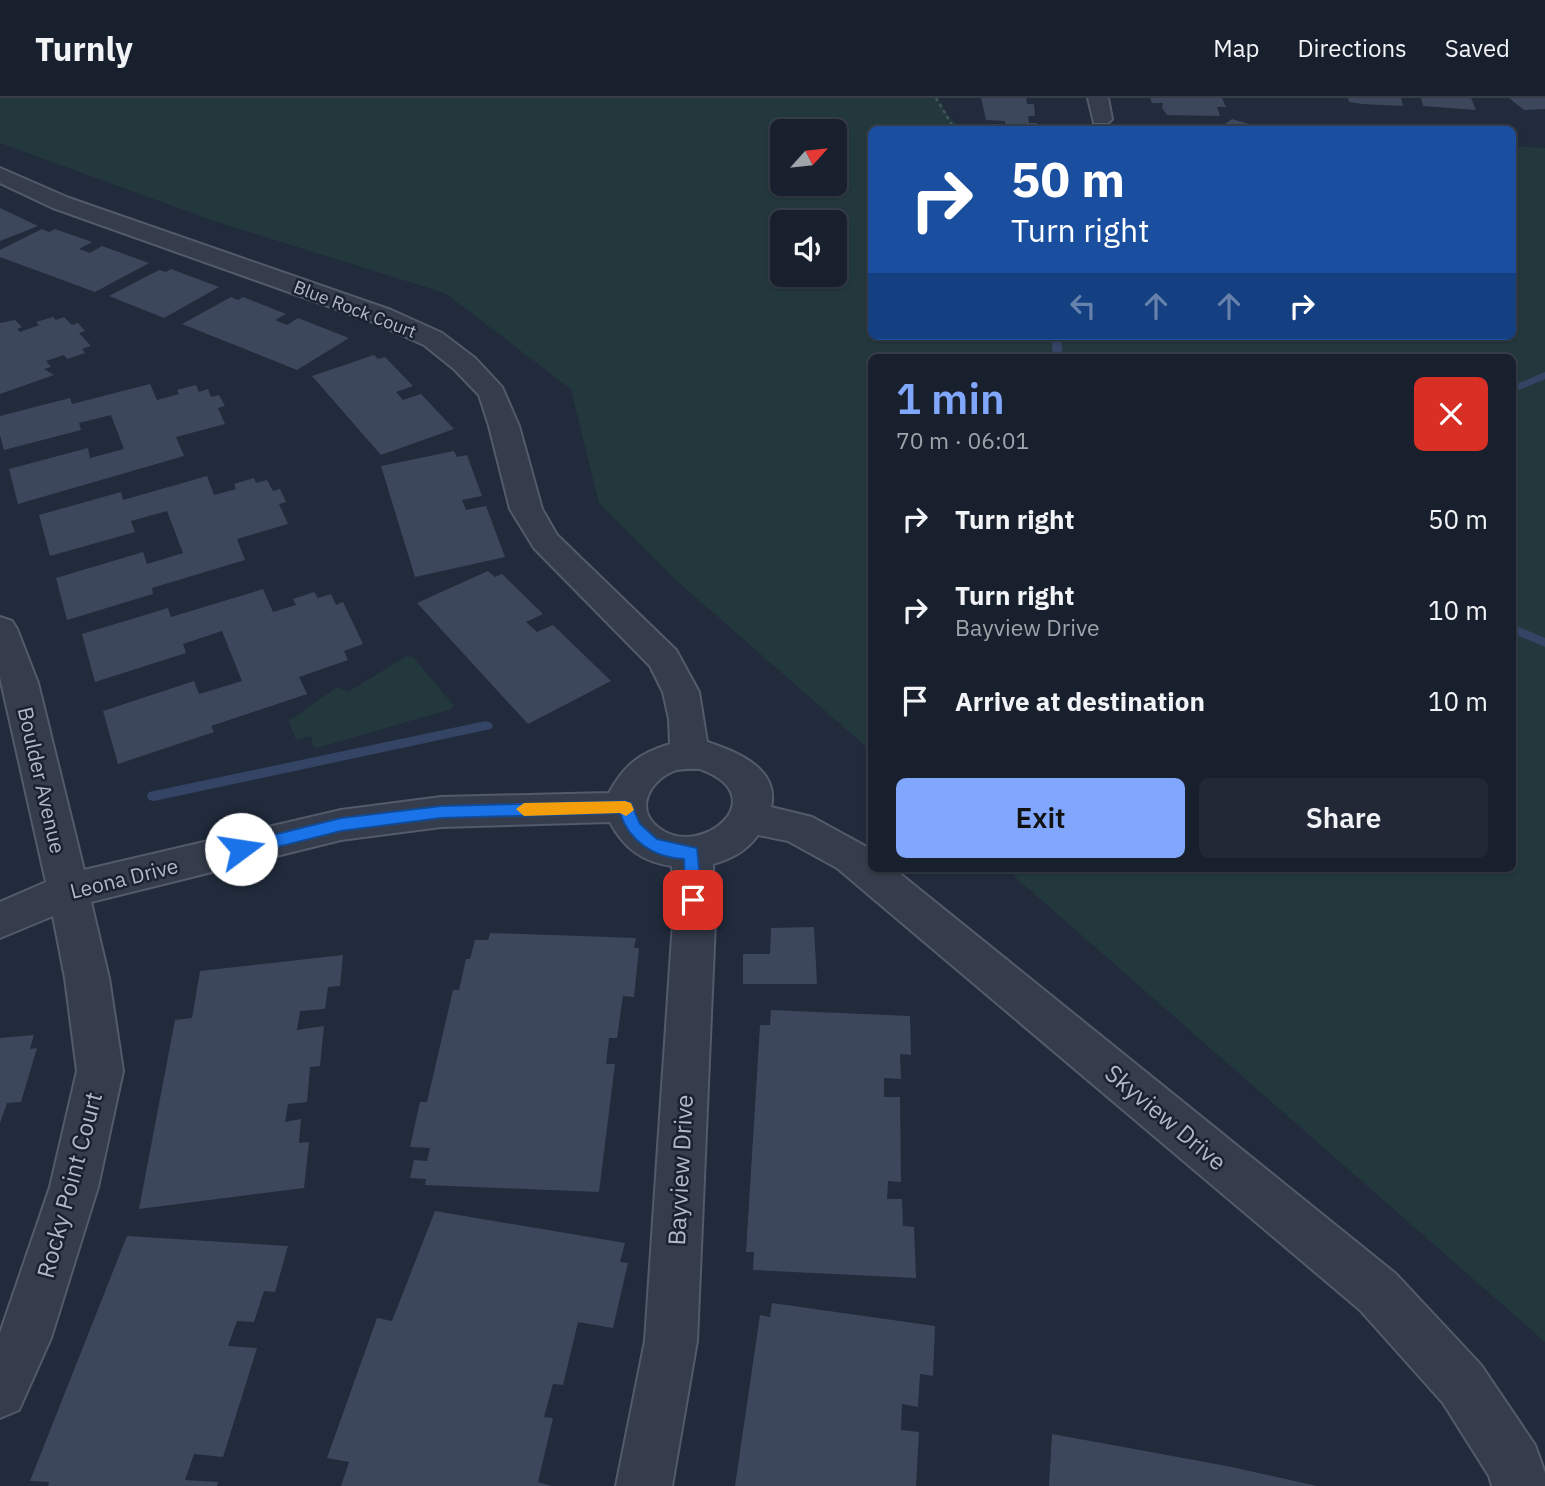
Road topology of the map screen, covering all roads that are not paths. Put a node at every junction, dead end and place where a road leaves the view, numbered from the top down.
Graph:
1 (0, 175) edge
2 (0, 629) edge
3 (689, 755) junction
4 (625, 807) junction
5 (751, 818) junction
6 (692, 852) junction
7 (868, 871) edge
8 (869, 872) edge
9 (67, 891) junction
10 (0, 921) edge
11 (0, 1391) edge
12 (644, 1486) edge
13 (1520, 1486) edge

1 - 3 street, Blue Rock Court
2 - 9 street, Boulder Avenue
3 - 4 street
3 - 5 street
4 - 6 street
4 - 9 street, Leona Drive
5 - 6 street
5 - 7 street, Skyview Drive
6 - 12 street, Bayview Drive
8 - 13 street, Skyview Drive
9 - 10 street, Leona Drive
9 - 11 street, Rocky Point Court

